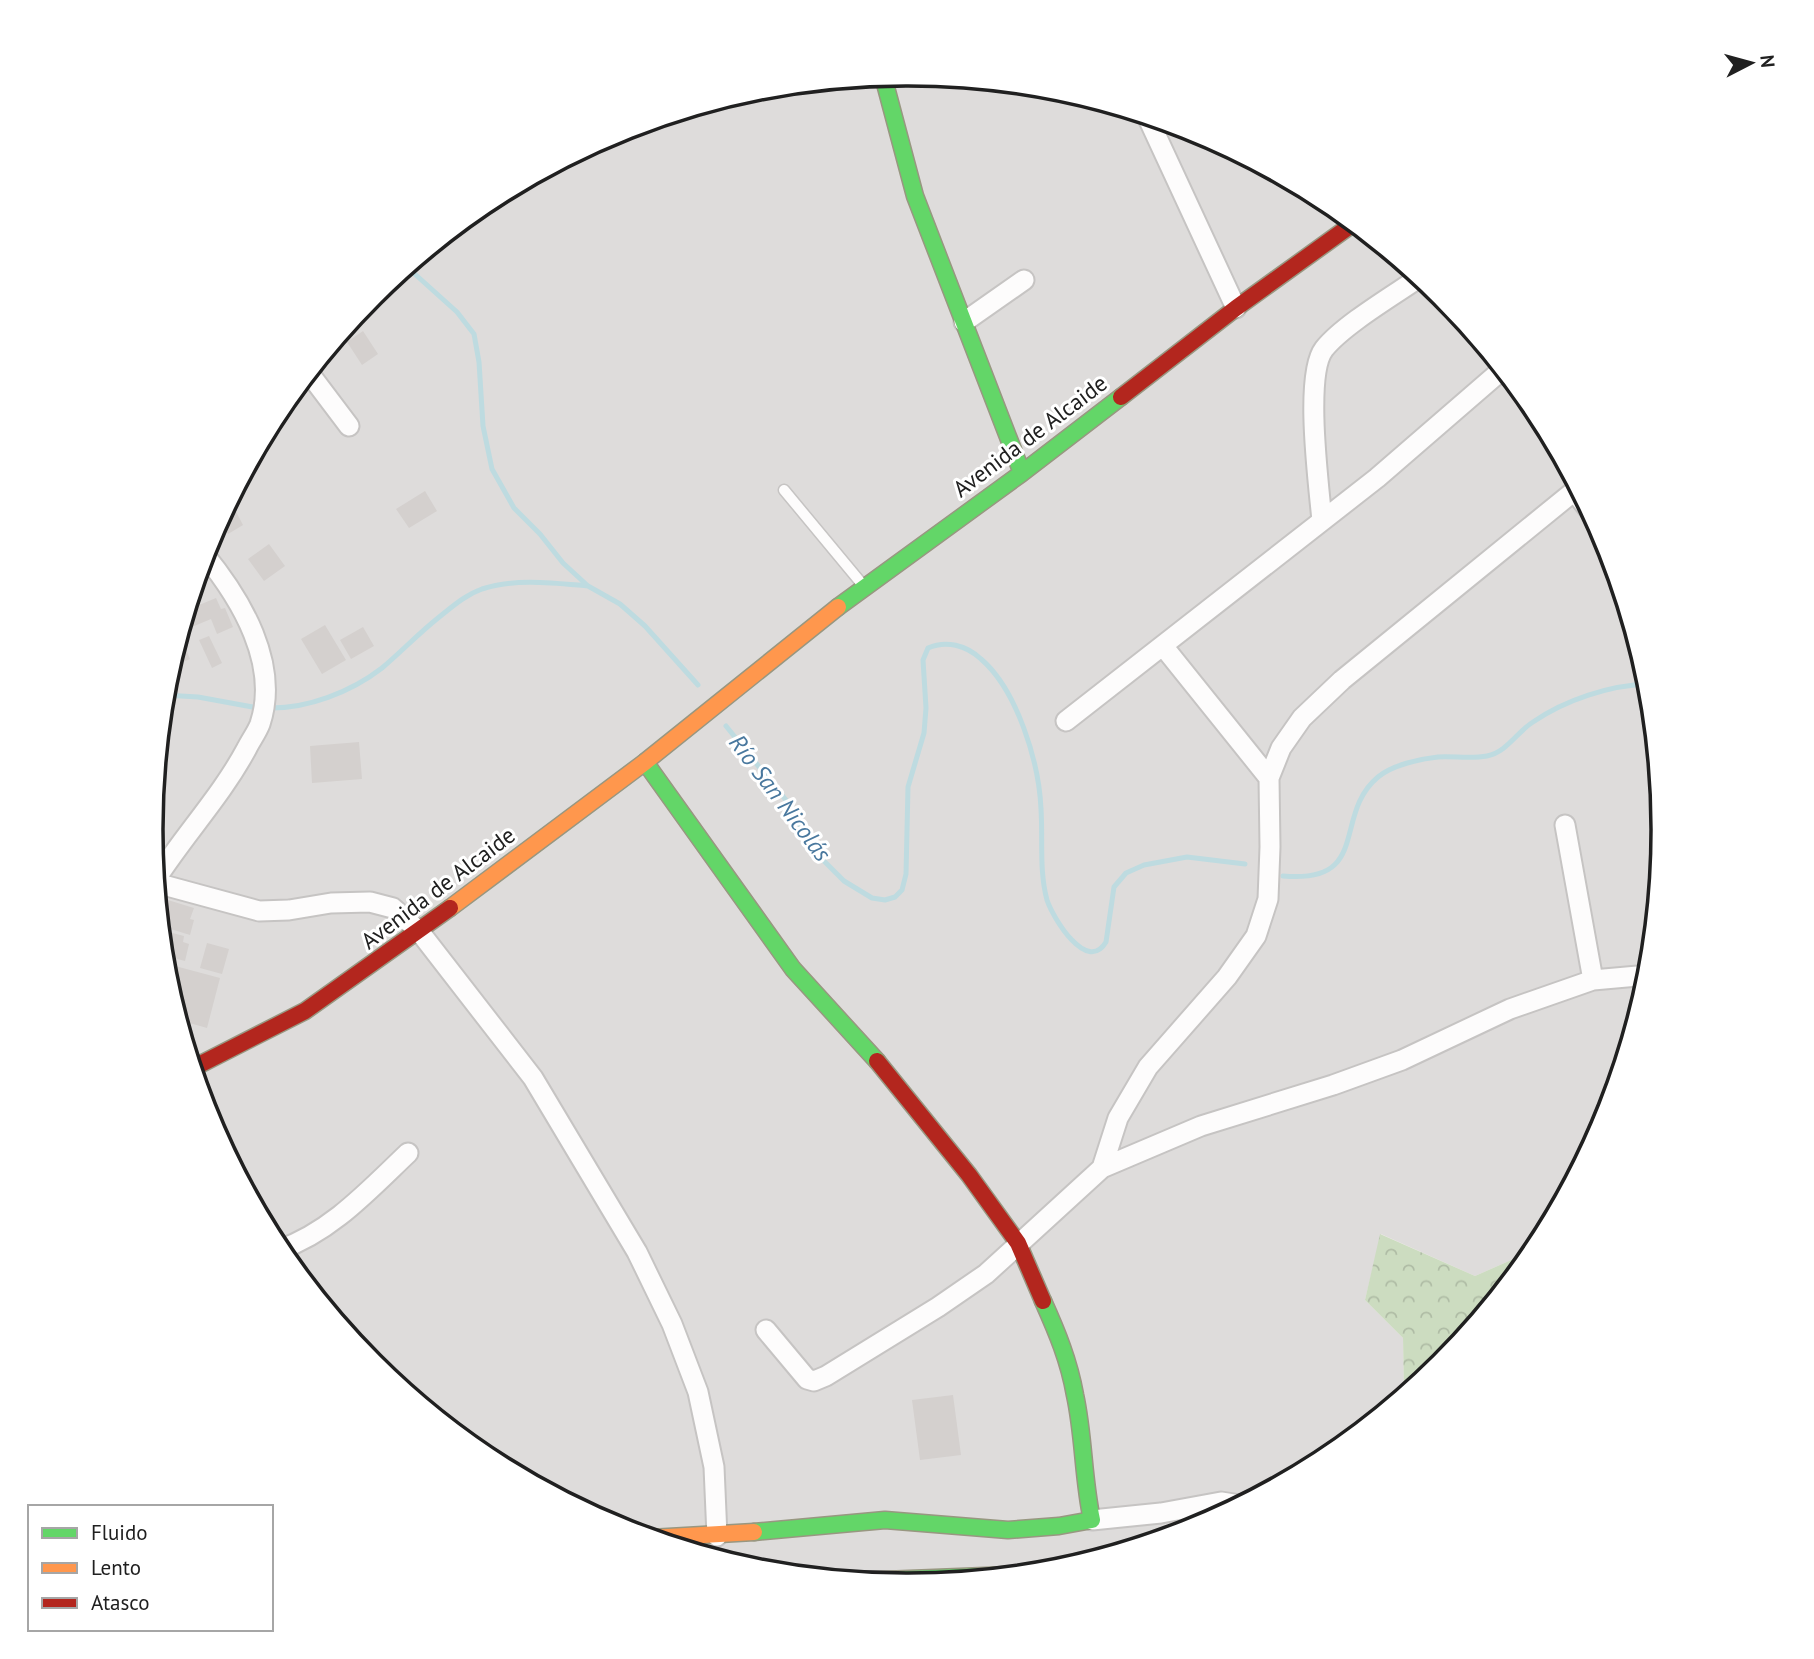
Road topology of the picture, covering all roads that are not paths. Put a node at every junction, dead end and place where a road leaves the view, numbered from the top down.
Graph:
1 (886, 86) edge
2 (1152, 127) edge
3 (1346, 229) edge
4 (1024, 280) dead end
5 (1411, 283) edge
6 (1236, 308) junction
7 (964, 322) junction
8 (1496, 375) edge
9 (315, 380) edge
10 (349, 426) dead end
11 (1022, 473) junction
12 (784, 490) dead end
13 (1570, 494) edge
14 (1322, 521) junction
15 (213, 564) edge
16 (864, 586) junction
17 (1163, 646) junction
18 (1066, 721) dead end
19 (645, 762) junction
20 (1269, 778) junction
21 (1565, 825) dead end
22 (165, 869) edge
23 (166, 884) edge
24 (419, 931) junction
25 (1636, 976) edge
26 (1594, 981) junction
27 (201, 1064) edge
28 (408, 1153) dead end
29 (1102, 1168) junction
30 (1018, 1243) junction
31 (292, 1247) edge
32 (766, 1330) dead end
33 (1224, 1502) edge
34 (1093, 1520) junction
35 (717, 1536) junction
36 (679, 1537) edge

1 - 7 street
2 - 6 street
3 - 6 street, Avenida de Alcaide
4 - 7 street
5 - 14 street
6 - 11 street, Avenida de Alcaide
7 - 11 street
8 - 14 street
9 - 10 street
11 - 16 street, Avenida de Alcaide
12 - 16 lane
13 - 20 street
14 - 17 street
15 - 22 street
16 - 19 street, Avenida de Alcaide
17 - 18 street
17 - 20 street
19 - 24 street, Avenida de Alcaide
19 - 30 street
20 - 29 street
21 - 26 street
23 - 24 street
24 - 27 street, Avenida de Alcaide
24 - 35 street
25 - 26 street
26 - 29 street
28 - 31 street
29 - 30 street
30 - 32 street
30 - 34 street
33 - 34 street
34 - 35 street
35 - 36 street

